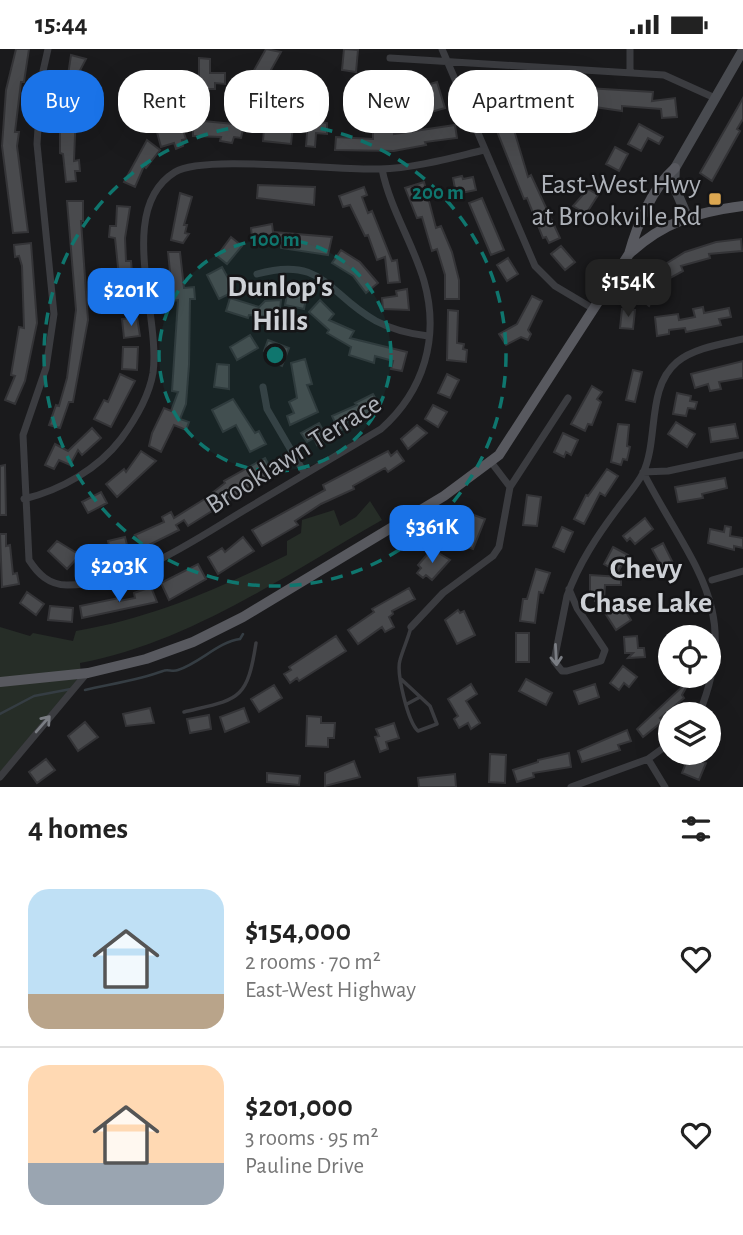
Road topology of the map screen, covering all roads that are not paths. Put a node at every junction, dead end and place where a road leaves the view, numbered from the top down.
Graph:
1 (48, 49) edge
2 (442, 49) edge
3 (630, 49) edge
4 (743, 50) edge
5 (390, 58) dead end
6 (446, 61) junction
7 (630, 71) junction
8 (715, 98) junction
9 (484, 150) junction
10 (675, 168) junction
11 (382, 169) junction
12 (743, 206) edge
13 (687, 216) junction
14 (629, 254) junction
15 (257, 274) dead end
16 (592, 308) junction
17 (428, 336) junction
18 (743, 339) edge
19 (262, 387) dead end
20 (568, 398) dead end
21 (743, 455) edge
22 (491, 462) junction
23 (643, 472) junction
24 (305, 474) junction
25 (510, 487) junction
26 (24, 499) junction
27 (743, 571) edge
28 (712, 580) junction
29 (569, 589) junction
30 (718, 592) dead end
31 (411, 627) joint
32 (256, 643) dead end
33 (88, 673) junction
34 (722, 674) dead end
35 (401, 679) junction
36 (0, 682) edge
37 (420, 697) junction
38 (706, 702) edge
39 (406, 704) junction
40 (184, 712) dead end
41 (658, 752) edge
42 (648, 759) junction
43 (0, 777) edge
44 (571, 787) edge
45 (665, 787) edge

1 - 26 street, Brooklawn Terrace
2 - 6 street
3 - 7 street
4 - 8 main road
5 - 6 street
6 - 7 street
6 - 9 street
7 - 8 street
8 - 10 main road
9 - 11 street
9 - 16 street
10 - 13 main road
10 - 14 main road
11 - 17 street, Brooklawn Terrace
11 - 26 street
12 - 13 main road
13 - 14 main road
14 - 16 main road
15 - 17 street
16 - 22 main road
17 - 24 street, Brooklawn Terrace
18 - 23 street
19 - 24 street
20 - 25 street
21 - 23 street
22 - 25 street
22 - 33 main road
23 - 28 street
23 - 29 street
24 - 26 street, Brooklawn Terrace
25 - 31 street
27 - 28 street
28 - 30 street
29 -> 29 street
31 - 35 lane
32 - 40 lane
33 - 36 main road
43 -> 33 street
34 - 38 street
35 - 37 lane
35 - 39 lane
37 - 39 lane
37 - 39 lane
41 - 42 street
42 - 44 street
42 - 45 street

